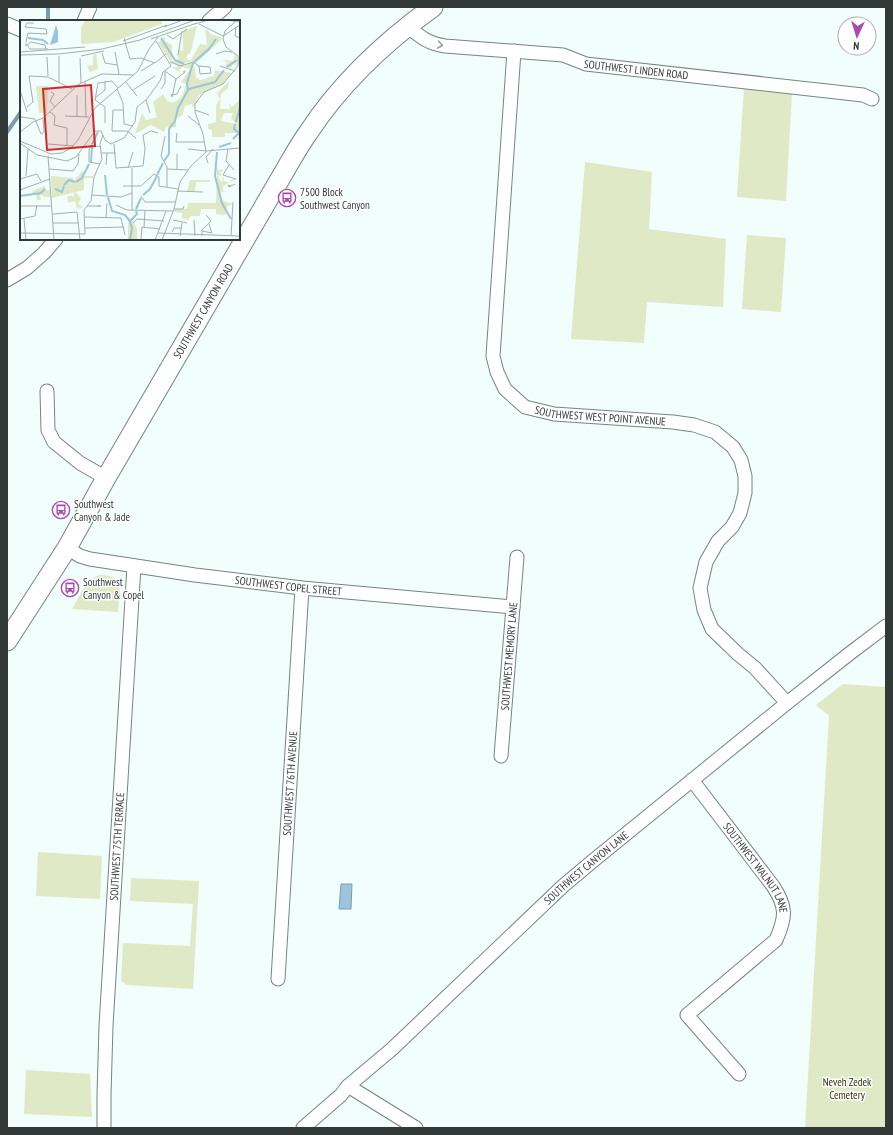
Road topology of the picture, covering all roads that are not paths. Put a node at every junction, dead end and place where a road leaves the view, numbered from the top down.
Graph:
1 (90, 7) edge
2 (225, 7) edge
3 (433, 7) edge
4 (84, 20) edge
5 (210, 20) edge
6 (7, 24) edge
7 (407, 26) junction
8 (20, 30) edge
9 (514, 51) junction
10 (872, 99) dead end
11 (55, 240) edge
12 (7, 280) edge
13 (47, 391) dead end
14 (106, 478) junction
15 (67, 548) junction
16 (517, 557) dead end
17 (134, 566) junction
18 (302, 588) junction
19 (513, 607) junction
20 (886, 626) edge
21 (7, 641) edge
22 (787, 702) junction
23 (501, 756) dead end
24 (692, 780) junction
25 (278, 980) dead end
26 (739, 1074) dead end
27 (348, 1086) junction
28 (104, 1128) edge
29 (303, 1128) edge
30 (416, 1128) edge

1 - 4 street
2 - 5 street
3 - 7 main road, SOUTHWEST CANYON ROAD
6 - 8 street
7 -> 9 street, SOUTHWEST LINDEN ROAD
7 - 14 main road, SOUTHWEST CANYON ROAD
9 - 10 street, SOUTHWEST LINDEN ROAD
9 - 22 street, SOUTHWEST WEST POINT AVENUE
11 - 12 street
13 - 14 street
14 - 15 main road, SOUTHWEST CANYON ROAD
15 - 17 street, SOUTHWEST COPEL STREET
15 - 21 main road, SOUTHWEST CANYON ROAD
16 - 19 street, SOUTHWEST MEMORY LANE
17 - 18 street, SOUTHWEST COPEL STREET
17 - 28 street, SOUTHWEST 75TH TERRACE
18 - 19 street, SOUTHWEST COPEL STREET
18 - 25 street, SOUTHWEST 76TH AVENUE
19 - 23 street, SOUTHWEST MEMORY LANE
20 - 22 street, SOUTHWEST CANYON LANE
22 - 24 street, SOUTHWEST CANYON LANE
24 - 26 street, SOUTHWEST WALNUT LANE
24 - 27 street, SOUTHWEST CANYON LANE
27 - 29 street, SOUTHWEST CANYON LANE
27 - 30 street

